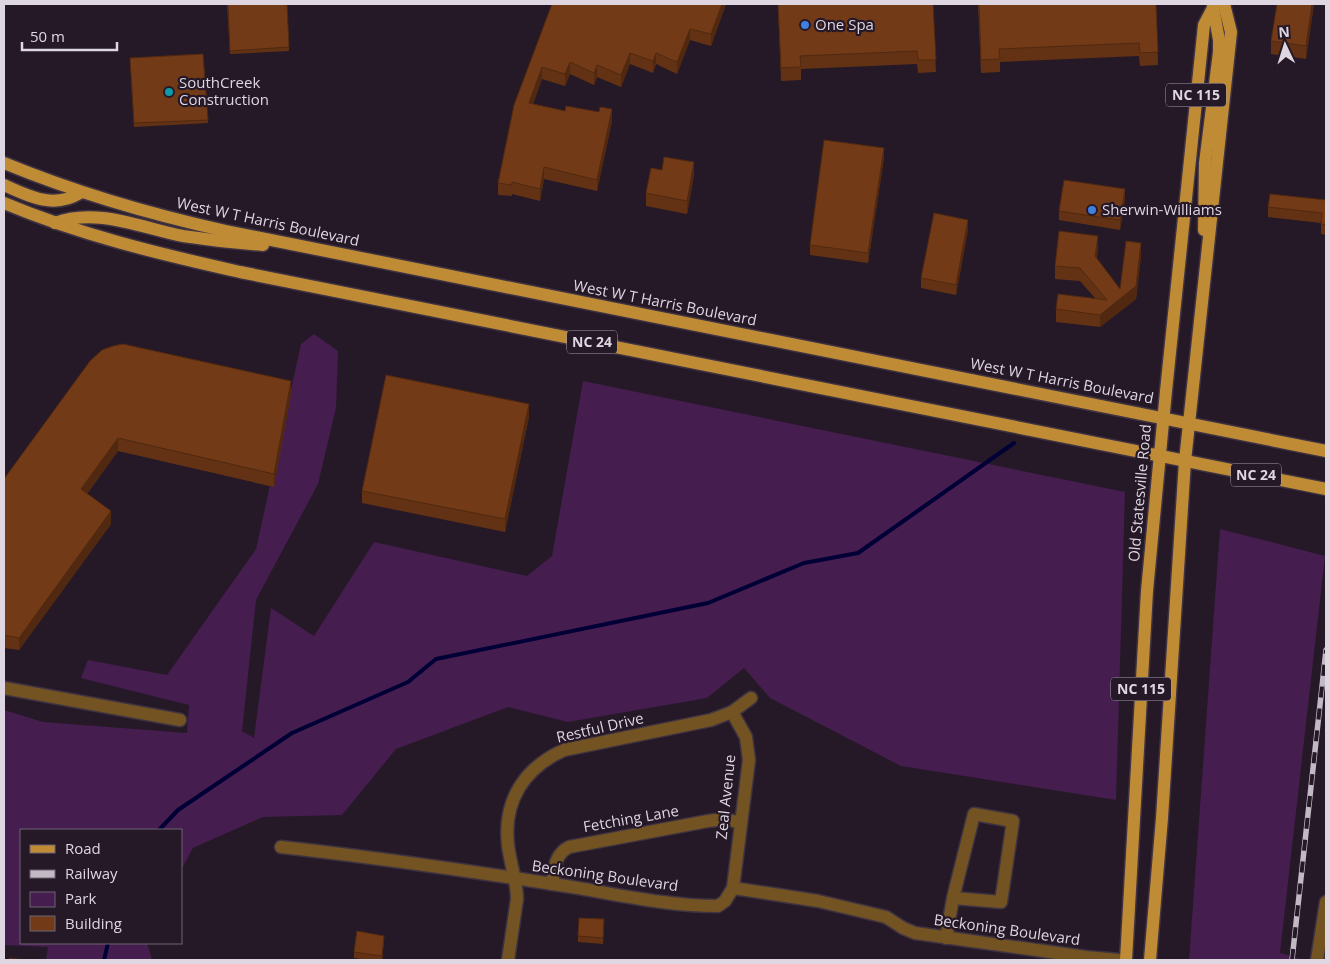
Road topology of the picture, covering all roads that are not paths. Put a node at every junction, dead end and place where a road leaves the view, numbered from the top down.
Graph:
1 (1217, 5) edge
2 (4, 163) edge
3 (4, 185) edge
4 (80, 193) junction
5 (4, 202) edge
6 (55, 223) junction
7 (322, 250) junction
8 (1207, 260) junction
9 (1163, 418) junction
10 (1189, 424) junction
11 (1326, 452) edge
12 (1160, 456) junction
13 (1185, 461) junction
14 (1326, 490) edge
15 (4, 688) edge
16 (750, 698) dead end
17 (732, 712) junction
18 (180, 720) dead end
19 (741, 822) junction
20 (281, 847) dead end
21 (515, 879) junction
22 (552, 884) junction
23 (733, 888) junction
24 (953, 898) junction
25 (1326, 902) edge
26 (946, 938) junction
27 (508, 960) edge
28 (1119, 960) edge
29 (1126, 960) edge
30 (1150, 960) edge
31 (1317, 960) edge

1 - 8 main road
1 - 8 main road, NC 115
1 - 9 main road, Old Statesville Road / NC 115
2 - 4 main road, West W T Harris Boulevard / NC 24
3 - 4 main road
4 - 7 main road, West W T Harris Boulevard / NC 24
5 - 6 main road, NC 24
6 - 7 main road
6 - 12 main road, NC 24
7 - 9 main road, West W T Harris Boulevard / NC 24
8 - 10 main road, NC 115
9 - 10 main road, West W T Harris Boulevard / NC 24
9 - 12 main road, Old Statesville Road / NC 115
10 - 11 main road, West W T Harris Boulevard / NC 24
10 - 13 main road, NC 115
12 - 13 main road, NC 24
12 - 29 main road, Old Statesville Road / NC 115
13 - 14 main road, NC 24
13 - 30 main road, NC 115
15 - 18 street
16 - 17 street, Restful Drive
17 - 19 street, Zeal Avenue
17 - 21 street, Restful Drive
19 - 22 street, Fetching Lane
19 - 23 street, Zeal Avenue
20 - 21 street, Beckoning Boulevard
21 - 22 street, Beckoning Boulevard
21 - 27 street, Restful Drive
22 - 23 street, Beckoning Boulevard
23 - 26 street, Beckoning Boulevard
24 - 24 street
24 - 26 street
25 - 31 street
26 - 28 street, Beckoning Boulevard

